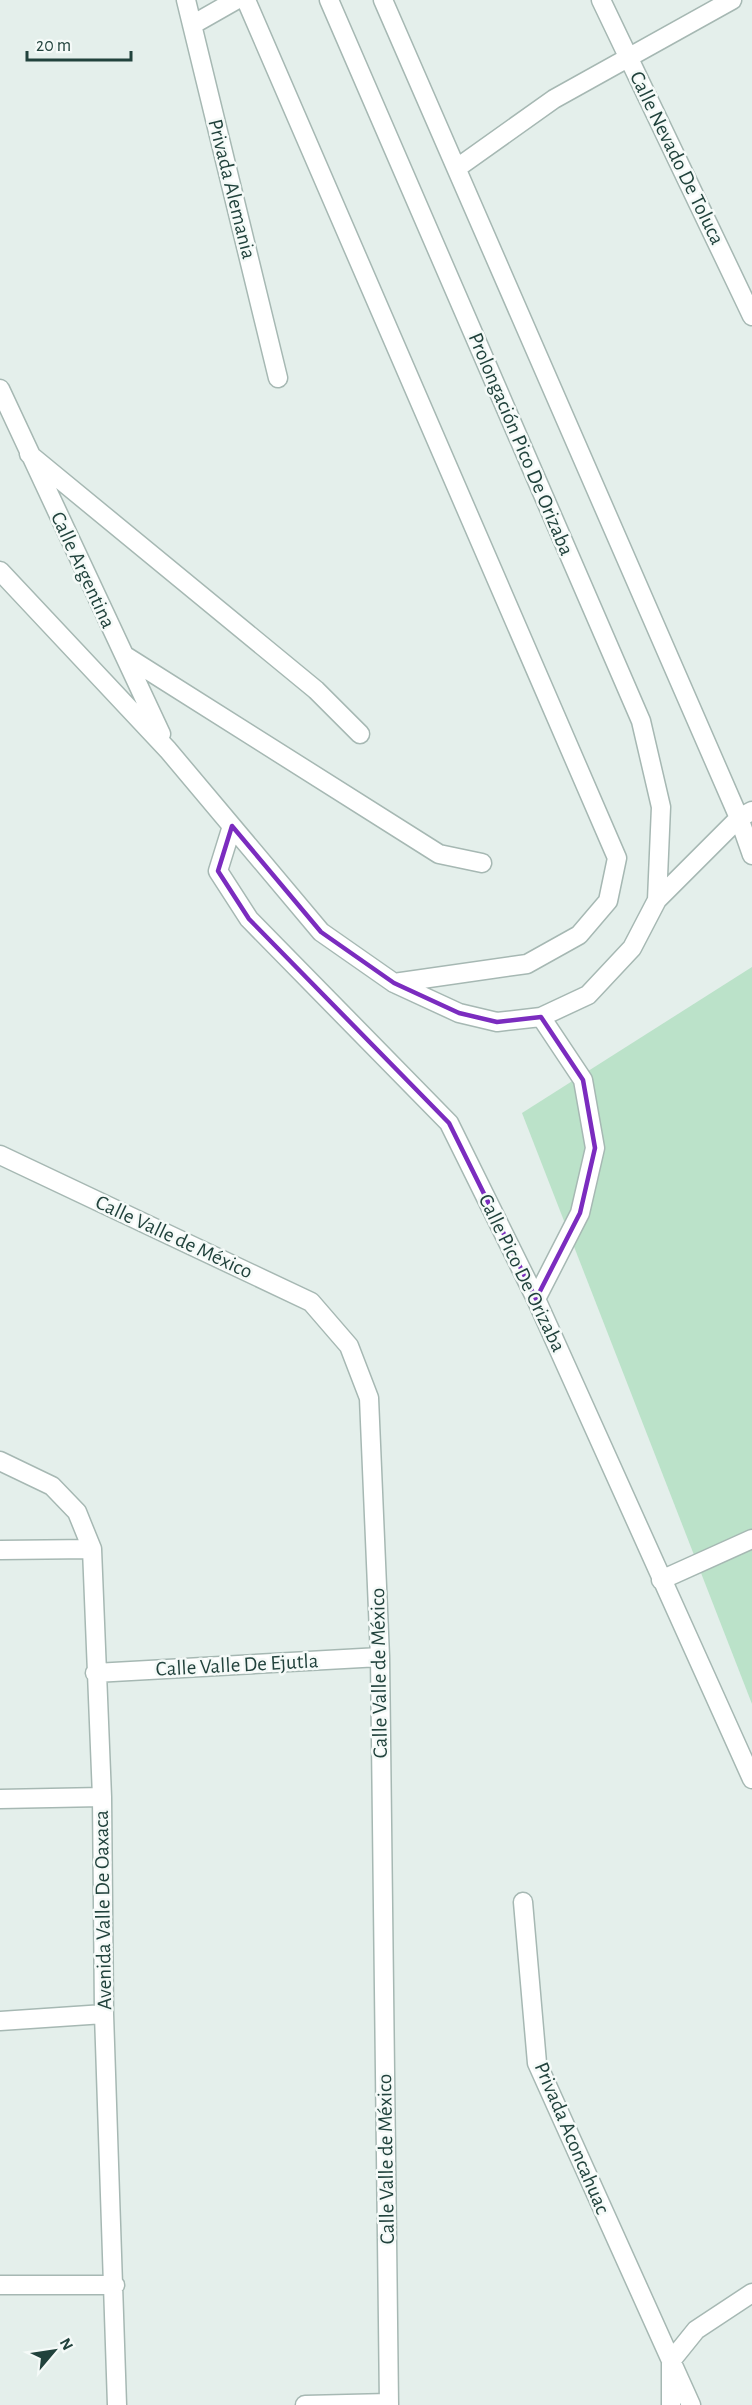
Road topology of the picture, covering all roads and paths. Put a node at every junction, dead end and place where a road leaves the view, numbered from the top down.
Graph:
1 (186, 0) edge
2 (236, 0) edge
3 (246, 0) edge
4 (329, 0) edge
5 (383, 0) edge
6 (601, 0) edge
7 (732, 0) edge
8 (192, 25) junction
9 (629, 59) junction
10 (457, 168) junction
11 (752, 316) edge
12 (278, 378) dead end
13 (0, 389) edge
14 (29, 454) junction
15 (0, 572) edge
16 (124, 655) junction
17 (360, 734) dead end
18 (168, 750) junction
19 (745, 814) edge
20 (232, 826) junction
21 (752, 855) edge
22 (482, 863) dead end
23 (657, 900) junction
24 (394, 983) junction
25 (541, 1017) junction
26 (0, 1155) edge
27 (536, 1299) junction
28 (0, 1461) edge
29 (752, 1539) edge
30 (92, 1549) junction
31 (0, 1550) edge
32 (661, 1580) junction
33 (380, 1657) junction
34 (95, 1673) junction
35 (752, 1779) edge
36 (102, 1797) junction
37 (0, 1798) edge
38 (523, 1902) dead end
39 (104, 2014) junction
40 (0, 2021) edge
41 (0, 2285) edge
42 (115, 2285) junction
43 (752, 2293) edge
44 (671, 2361) junction
45 (389, 2404) edge
46 (117, 2405) edge
47 (305, 2405) edge
48 (671, 2405) edge
49 (691, 2405) edge

1 - 8 street, Privada Alemania
2 - 8 street
3 - 24 street
4 - 23 street, Prolongación Pico De Orizaba
5 - 10 street
6 - 9 street, Calle Nevado De Toluca
7 - 9 street
8 - 12 street, Privada Alemania
9 - 10 street
9 - 11 street, Calle Nevado De Toluca
10 - 19 street
13 - 14 street, Calle Argentina
14 - 16 street, Calle Argentina
14 - 17 street
15 - 18 street
16 - 18 street, Calle Argentina
16 - 22 street
18 - 20 street
19 - 21 street
19 - 23 street
20 - 24 street
20 - 27 street, Calle Pico De Orizaba
23 - 25 street
24 - 25 street
25 - 27 street
26 - 33 street, Calle Valle de México
27 - 32 street, Calle Pico De Orizaba
28 - 30 street, Avenida Valle De Oaxaca
29 - 32 street
30 - 31 street
30 - 34 street, Avenida Valle De Oaxaca
32 - 35 street, Calle Pico De Orizaba
33 - 34 street, Calle Valle De Ejutla
33 - 45 street, Calle Valle de México
34 - 36 street, Avenida Valle De Oaxaca
36 - 37 street
36 - 39 street, Avenida Valle De Oaxaca
38 - 44 street, Privada Aconcahuac
39 - 40 street
39 - 42 street, Avenida Valle De Oaxaca
41 - 42 street
42 - 46 street, Avenida Valle De Oaxaca
43 - 44 street
44 - 48 street
44 - 49 street, Privada Aconcahuac
45 - 47 street

